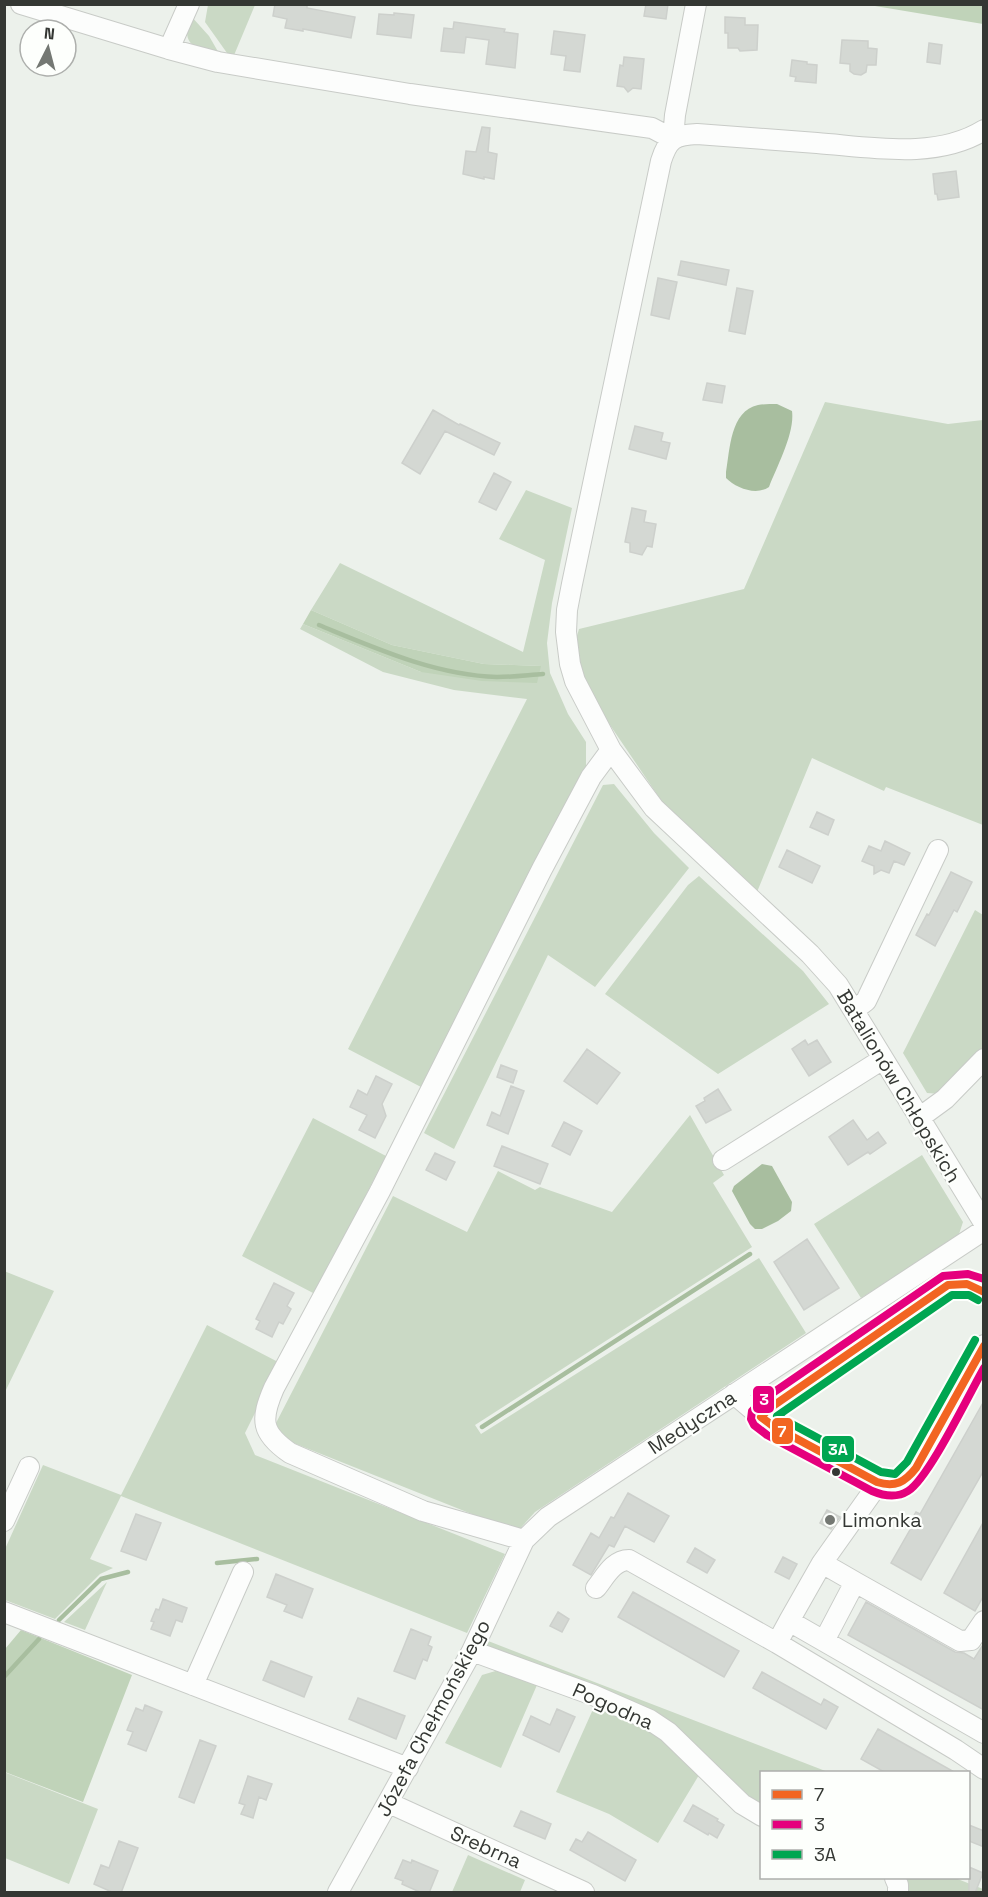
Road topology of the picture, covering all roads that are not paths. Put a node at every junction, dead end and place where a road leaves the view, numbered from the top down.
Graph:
1 (21, 4) edge
2 (189, 4) edge
3 (696, 4) edge
4 (169, 49) junction
5 (984, 130) edge
6 (673, 139) junction
7 (612, 750) junction
8 (939, 850) dead end
9 (854, 1010) junction
10 (883, 1059) junction
11 (984, 1059) edge
12 (919, 1118) junction
13 (723, 1160) dead end
14 (984, 1223) edge
15 (984, 1230) edge
16 (984, 1292) edge
17 (984, 1345) edge
18 (734, 1394) junction
19 (761, 1417) junction
20 (29, 1467) dead end
21 (877, 1482) junction
22 (4, 1521) edge
23 (524, 1540) junction
24 (822, 1563) junction
25 (243, 1572) dead end
26 (855, 1582) junction
27 (596, 1588) dead end
28 (4, 1612) edge
29 (789, 1621) junction
30 (984, 1621) edge
31 (824, 1641) junction
32 (777, 1643) junction
33 (472, 1651) junction
34 (193, 1685) junction
35 (984, 1733) edge
36 (408, 1768) junction
37 (984, 1769) edge
38 (389, 1803) junction
39 (760, 1815) edge
40 (338, 1893) edge
41 (584, 1893) edge

1 - 4 street
2 - 4 street
3 - 6 street
4 - 6 street
5 - 6 street
6 - 7 street, Batalionów Chłopskich
7 - 9 street, Batalionów Chłopskich
7 - 23 street
8 - 9 street
9 - 10 street, Batalionów Chłopskich
10 - 12 street, Batalionów Chłopskich
10 - 13 street
11 - 12 street
12 - 14 street, Batalionów Chłopskich
15 - 18 street, Medyczna
16 - 19 street
17 - 21 street
18 - 19 street
18 - 23 street, Medyczna
19 - 21 street
20 - 22 street
21 - 24 street
23 - 33 street, Józefa Chełmońskiego
24 - 26 street
24 - 29 street
25 - 34 street
26 - 30 street
26 - 31 street
27 - 32 street
28 - 34 street
29 - 31 street
29 - 32 street
31 - 35 street
32 - 37 street
33 - 36 street, Józefa Chełmońskiego
33 - 39 street, Pogodna
34 - 36 street
36 - 38 street, Józefa Chełmońskiego
38 - 40 street, Józefa Chełmońskiego
38 - 41 street, Srebrna

